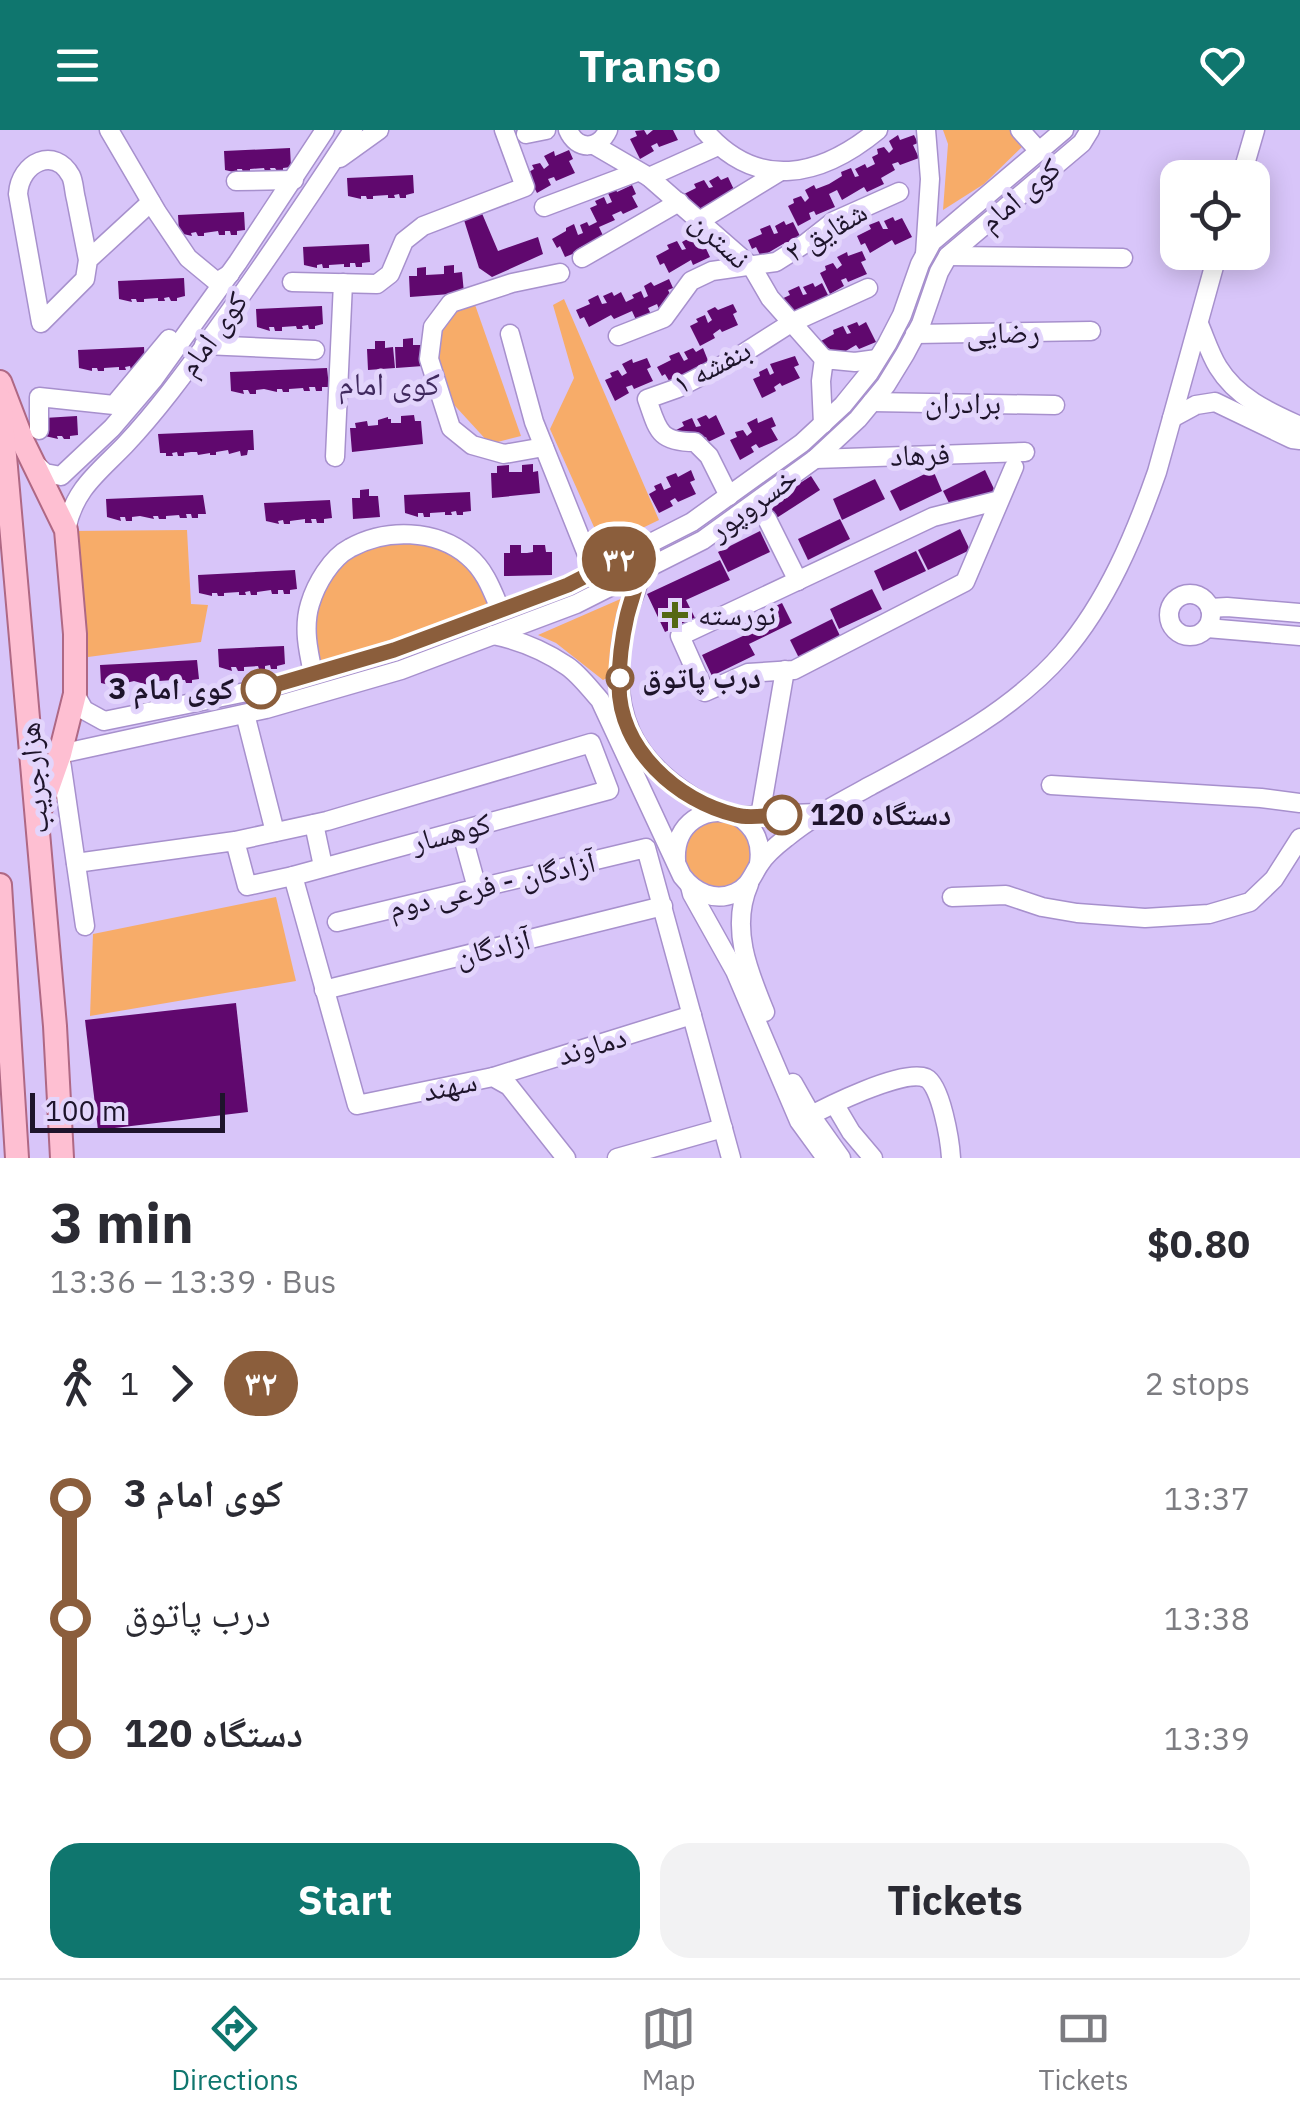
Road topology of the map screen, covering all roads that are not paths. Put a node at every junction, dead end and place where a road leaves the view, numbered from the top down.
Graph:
1 (109, 130) edge
2 (380, 130) edge
3 (504, 130) edge
4 (546, 130) edge
5 (568, 130) edge
6 (608, 130) edge
7 (704, 130) edge
8 (878, 130) edge
9 (926, 130) edge
10 (1020, 130) edge
11 (1064, 130) edge
12 (1090, 130) edge
13 (1255, 130) edge
14 (320, 132) edge
15 (526, 134) dead end
16 (349, 136) edge
17 (594, 145) junction
18 (718, 146) junction
19 (1039, 151) junction
20 (1246, 160) edge
21 (332, 164) junction
22 (779, 172) junction
23 (643, 174) junction
24 (236, 180) dead end
25 (294, 180) junction
26 (899, 192) dead end
27 (679, 202) junction
28 (544, 206) dead end
29 (154, 207) junction
30 (700, 220) junction
31 (932, 244) junction
32 (952, 253) junction
33 (236, 255) dead end
34 (582, 258) dead end
35 (1123, 258) dead end
36 (88, 260) junction
37 (752, 267) junction
38 (1213, 270) edge
39 (560, 274) dead end
40 (224, 278) junction
41 (292, 282) dead end
42 (343, 283) junction
43 (868, 288) dead end
44 (791, 322) junction
45 (1198, 324) junction
46 (1091, 332) dead end
47 (510, 334) dead end
48 (915, 334) junction
49 (618, 336) dead end
50 (204, 346) junction
51 (315, 350) dead end
52 (824, 359) junction
53 (877, 360) junction
54 (0, 382) edge
55 (0, 399) edge
56 (872, 402) junction
57 (1055, 405) dead end
58 (1172, 418) junction
59 (822, 424) junction
60 (1300, 426) edge
61 (38, 430) dead end
62 (1300, 440) edge
63 (544, 447) junction
64 (794, 448) junction
65 (335, 457) dead end
66 (31, 459) junction
67 (76, 462) junction
68 (812, 462) junction
69 (92, 477) junction
70 (729, 496) junction
71 (1000, 500) junction
72 (958, 511) junction
73 (767, 519) dead end
74 (66, 530) junction
75 (983, 541) junction
76 (634, 562) junction
77 (594, 572) junction
78 (798, 581) junction
79 (1210, 608) junction
80 (500, 609) junction
81 (1300, 612) edge
82 (1206, 628) junction
83 (492, 636) junction
84 (1300, 636) edge
85 (352, 662) junction
86 (785, 670) junction
87 (313, 673) junction
88 (360, 682) junction
89 (76, 694) junction
90 (245, 714) junction
91 (110, 720) junction
92 (116, 741) junction
93 (60, 754) junction
94 (1051, 785) dead end
95 (1300, 802) edge
96 (718, 811) junction
97 (821, 813) junction
98 (38, 816) junction
99 (738, 816) junction
100 (760, 816) junction
101 (314, 824) junction
102 (461, 830) junction
103 (275, 832) junction
104 (1300, 838) edge
105 (235, 841) junction
106 (76, 864) junction
107 (323, 866) junction
108 (677, 866) junction
109 (755, 873) junction
110 (293, 876) junction
111 (0, 885) edge
112 (690, 886) junction
113 (477, 888) junction
114 (952, 897) dead end
115 (662, 906) junction
116 (337, 922) dead end
117 (85, 926) dead end
118 (324, 990) junction
119 (692, 1015) junction
120 (493, 1077) junction
121 (835, 1104) junction
122 (806, 1118) junction
123 (723, 1128) junction
124 (17, 1158) edge
125 (62, 1158) edge
126 (566, 1158) edge
127 (617, 1158) edge
128 (732, 1158) edge
129 (826, 1158) edge
130 (841, 1158) edge
131 (873, 1158) edge
132 (951, 1158) edge

1 - 29 street
2 - 21 street
3 - 42 street
4 - 15 street
5 - 17 street, نسترن
6 - 17 street
7 - 18 street
8 - 22 street
9 - 31 street, خسروپور
10 - 19 street
11 - 19 street, کوی امام
12 - 32 street, کوی امام
13 - 20 street
14 - 16 street
14 - 25 street, کوی امام
16 - 21 street, کوی امام
17 - 23 street, نسترن
18 - 22 street
18 - 23 street
19 - 31 street, کوی امام
21 - 50 street, کوی امام
22 - 30 street
23 - 27 street, نسترن
23 - 28 street
24 - 25 street
25 - 40 street, کوی امام
26 - 37 street, شقایق ۲
27 - 30 street, نسترن
27 - 34 street
29 - 36 street
29 - 40 street
30 - 37 street, نسترن
31 - 32 street
31 - 53 street, خسروپور
32 - 35 street
32 - 48 street, خسروپور
33 - 40 street
36 - 36 street
37 - 44 street, نسترن
37 - 49 street, شقایق ۲
38 - 45 street
39 - 63 street
40 - 61 street
40 - 67 street, کوی امام
41 - 42 street
42 - 65 street
43 - 44 street
44 - 52 street, نسترن
44 - 70 street, بنفشه ۱
45 - 58 street
45 - 60 street
46 - 48 street, رضایی
47 - 63 street
48 - 56 street, خسروپور
50 - 51 street
50 - 69 street, کوی امام
52 - 53 street
52 - 59 street
53 - 59 street, خسروپور
54 - 66 main road
55 - 98 main road, هزارجریب
56 - 57 street, برادران
56 - 68 street, خسروپور
58 - 62 street
58 - 97 street
59 - 64 street, خسروپور
63 - 77 street
64 - 68 street
64 - 70 street, خسروپور
66 - 67 street
66 - 74 main road
67 - 69 street
68 - 71 street, فرهاد
68 - 76 street, خسروپور
69 - 74 street, کوی امام
70 - 76 street, خسروپور
71 - 72 street
71 - 75 street
72 - 75 street
72 - 78 street
73 - 78 street
74 - 89 main road
75 - 86 street
76 - 77 street, خسروپور
76 - 83 street, خسروپور
76 - 96 street
77 - 80 street, خسروپور
78 - 86 street
79 - 81 street
79 - 82 street
79 - 82 street
80 - 85 street, خسروپور
80 - 87 street
82 - 84 street
83 - 88 street, خسروپور
83 - 108 street
85 - 87 street, خسروپور
85 - 88 street
86 - 100 street
87 - 91 street, خسروپور
88 - 90 street, خسروپور
89 - 91 street
89 - 93 main road
90 - 92 street, خسروپور
90 - 103 street
91 - 92 street
92 - 93 street, خسروپور
93 - 98 main road
93 - 106 street
94 - 95 street
96 - 99 street
96 - 108 street
97 - 100 street
97 - 109 street
98 - 125 main road, هزارجریب
99 - 100 street
99 - 109 street
101 - 102 street, کوهسار
101 - 103 street
101 - 107 street
102 - 107 street, کوهسار
102 - 113 street
103 - 105 street
104 - 114 street
105 - 106 street
105 - 110 street, کوهسار
106 - 117 street
107 - 110 street, کوهسار
108 - 112 street
109 - 112 street
109 - 122 street
110 - 118 street
111 - 124 main road
112 - 122 street
113 - 115 street, آزادگان - فرعی دوم
113 - 116 street, آزادگان - فرعی دوم
115 - 118 street, آزادگان
115 - 119 street
118 - 120 street, سهند
119 - 120 street, دماوند
119 - 123 street
120 - 126 street, سهند
121 - 122 street
121 - 131 street
121 - 132 street
122 - 129 street
122 - 130 street
123 - 127 street
123 - 128 street

